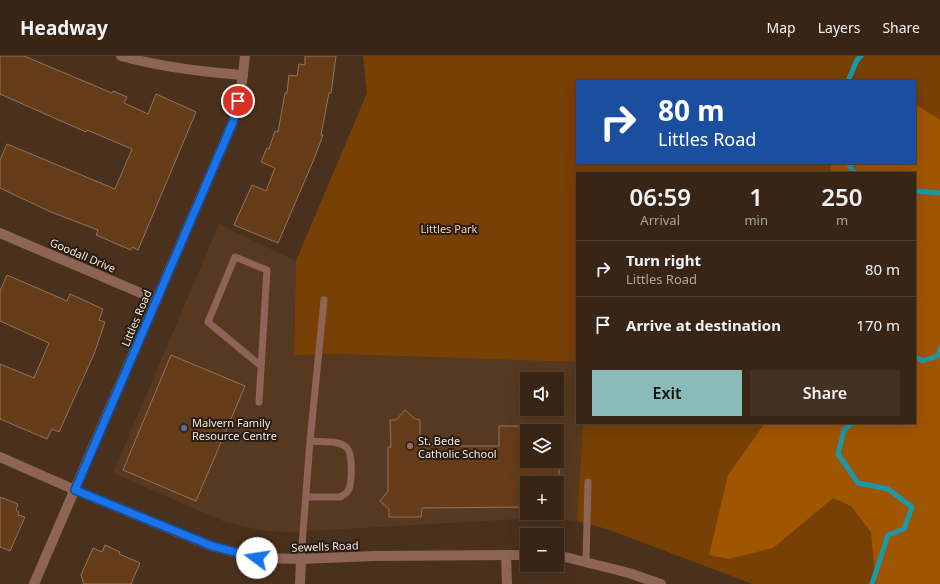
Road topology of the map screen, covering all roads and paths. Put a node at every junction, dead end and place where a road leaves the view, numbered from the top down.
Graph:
1 (121, 56) edge
2 (245, 56) edge
3 (243, 75) junction
4 (0, 233) edge
5 (157, 300) junction
6 (324, 300) dead end
7 (261, 366) junction
8 (259, 402) dead end
9 (310, 441) junction
10 (0, 457) edge
11 (588, 482) dead end
12 (75, 490) junction
13 (306, 497) junction
14 (506, 555) junction
15 (520, 556) edge
16 (564, 557) edge
17 (301, 559) junction
18 (586, 562) junction
19 (34, 584) edge
20 (300, 584) edge
21 (507, 584) edge
22 (661, 584) edge

1 - 3 street
2 - 3 street, Littles Road
3 - 5 street, Littles Road
4 - 5 street, Goodall Drive
5 - 12 street, Littles Road
6 - 9 lane
7 - 7 lane
7 - 8 lane
9 - 13 lane
9 - 13 lane
10 - 12 street, Sewells Road
11 - 18 lane
12 - 17 street, Sewells Road
12 - 19 street, Littles Road
13 - 17 lane
14 - 15 street, Sewells Road
14 - 17 street, Sewells Road
14 - 21 street
16 - 18 street
17 - 20 street
18 - 22 street

